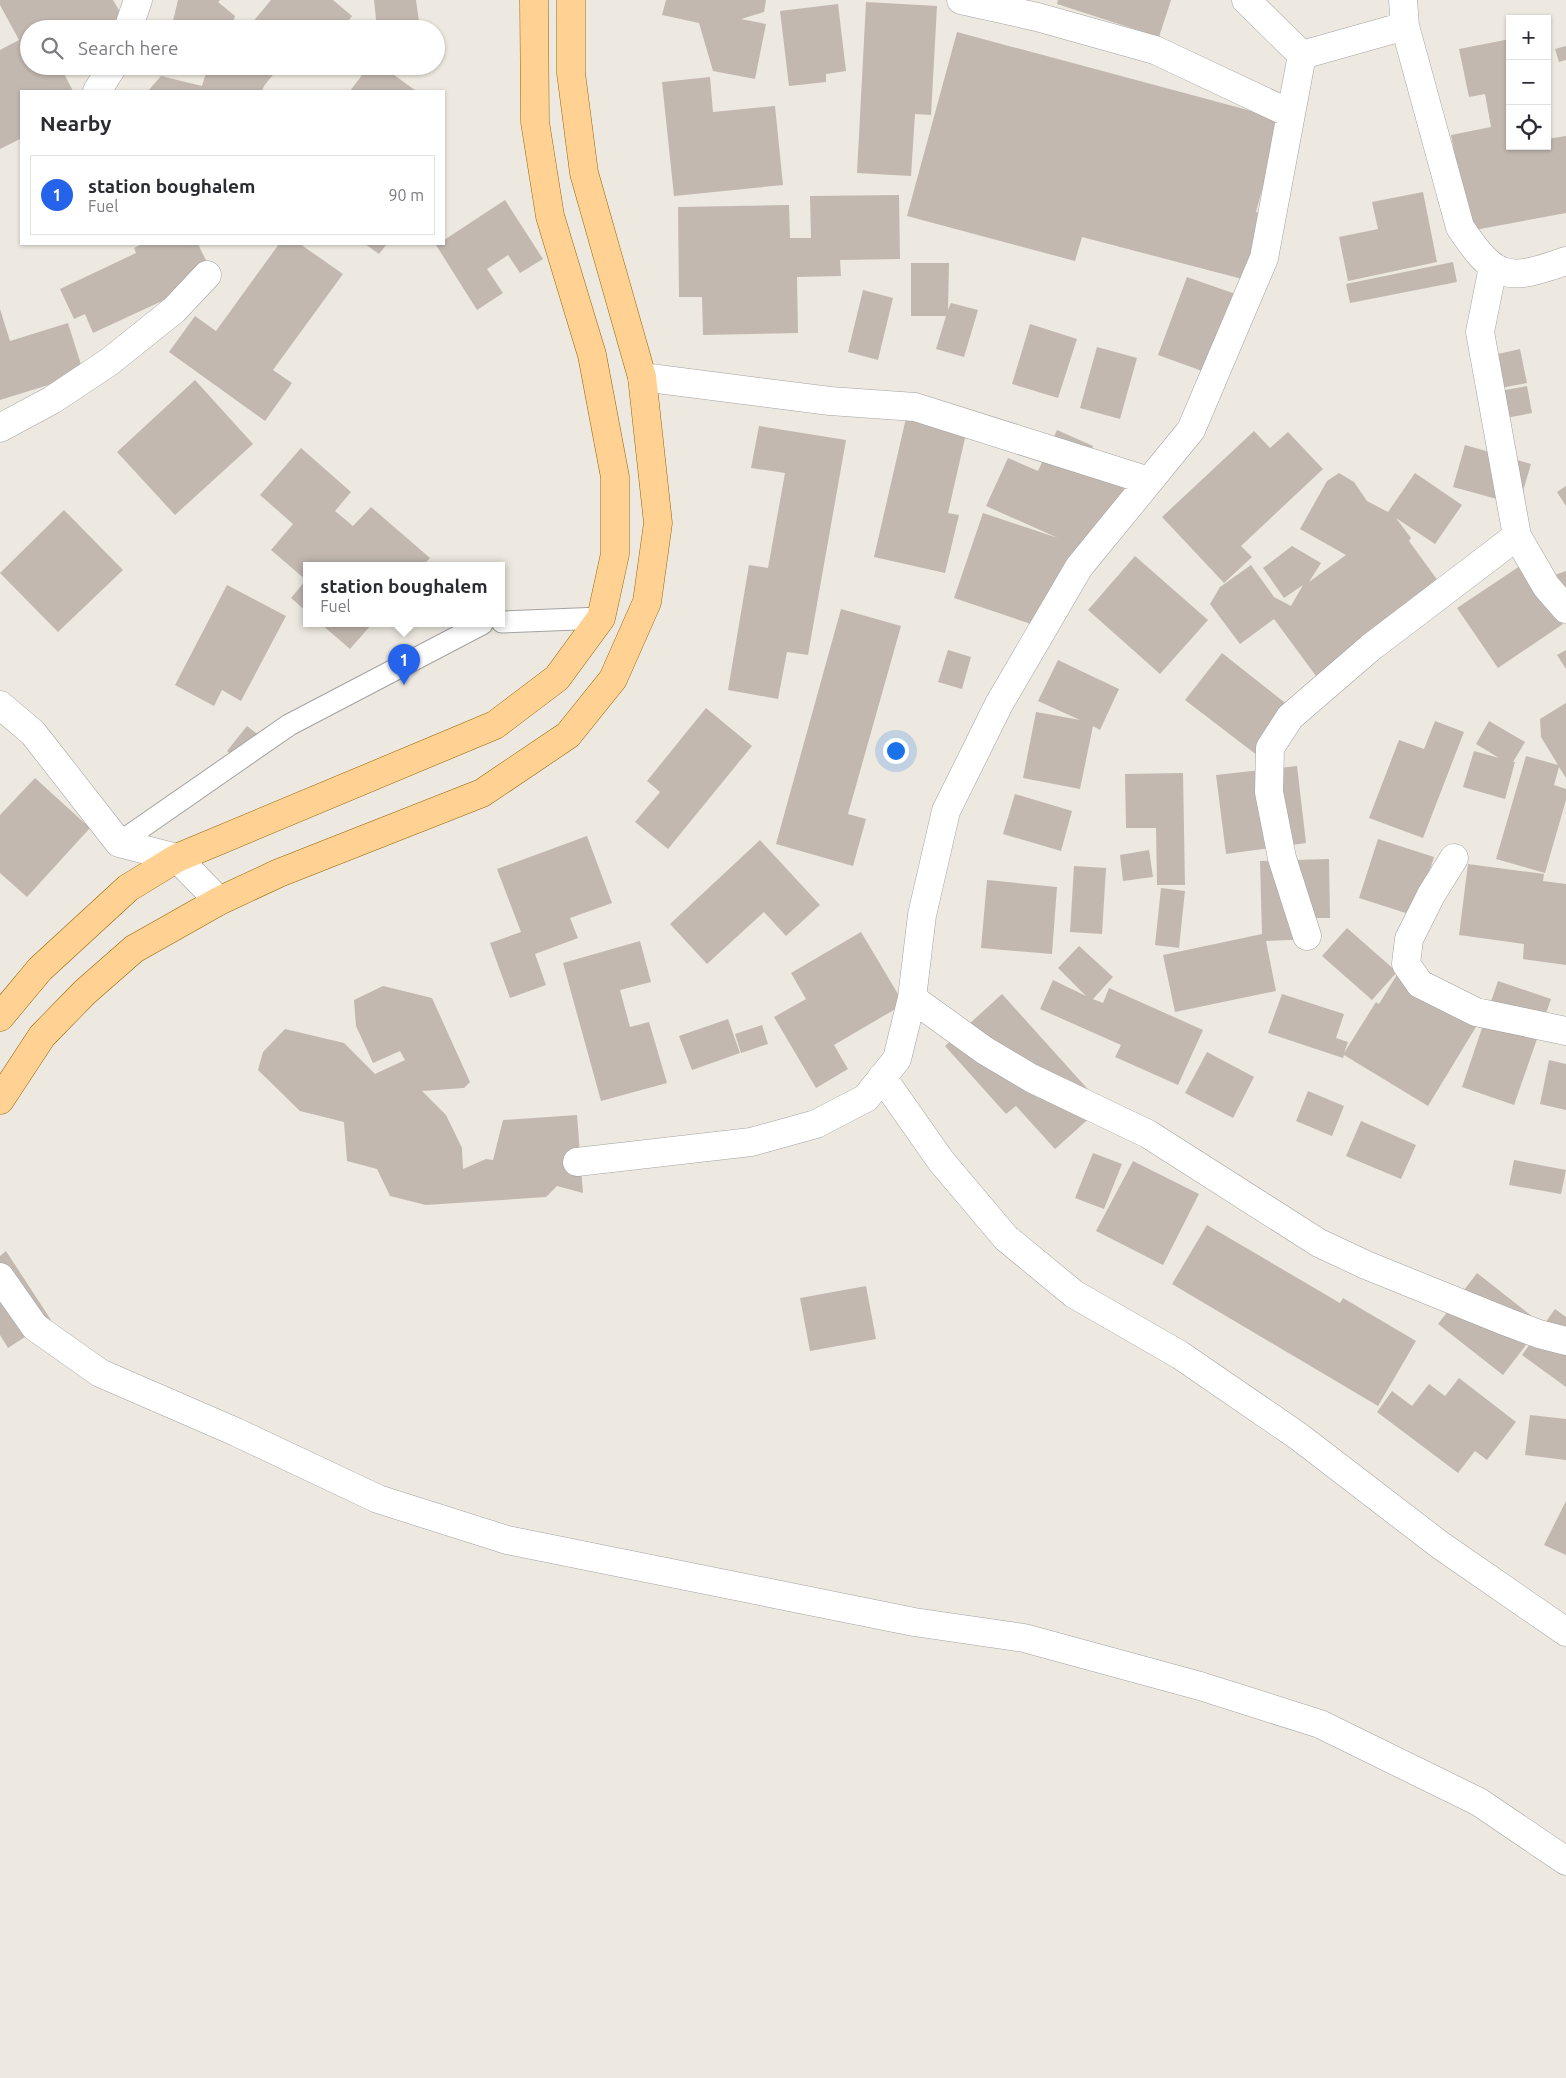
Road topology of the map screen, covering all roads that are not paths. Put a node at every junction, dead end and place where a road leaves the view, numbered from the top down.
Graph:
1 (138, 0) edge
2 (534, 0) edge
3 (571, 0) edge
4 (960, 0) edge
5 (1246, 0) edge
6 (1404, 13) edge
7 (131, 20) edge
8 (1302, 55) junction
9 (107, 75) edge
10 (98, 90) edge
11 (1291, 114) junction
12 (1566, 261) edge
13 (1492, 268) junction
14 (207, 274) dead end
15 (642, 377) junction
16 (0, 428) edge
17 (1149, 481) junction
18 (1517, 536) junction
19 (1566, 609) edge
20 (601, 618) junction
21 (505, 622) edge
22 (476, 627) edge
23 (0, 705) edge
24 (119, 843) junction
25 (177, 858) junction
26 (1454, 858) dead end
27 (219, 901) junction
28 (1307, 936) dead end
29 (912, 998) junction
30 (0, 1017) edge
31 (1566, 1031) edge
32 (882, 1077) junction
33 (0, 1100) edge
34 (577, 1162) dead end
35 (0, 1277) edge
36 (1566, 1341) edge
37 (1566, 1632) edge
38 (1566, 1861) edge

1 - 7 street
2 - 20 main road
3 - 15 main road
4 - 11 street
5 - 8 street
6 - 8 street
6 - 13 street
8 - 11 street
9 - 10 street
11 - 17 street
12 - 13 street
13 - 18 street
14 - 16 street
15 - 17 street
15 - 27 main road
17 - 29 street
18 - 19 street
18 - 28 street
20 - 21 lane
20 - 25 main road
22 - 24 lane
23 - 24 street
24 - 25 street
25 - 27 street
25 - 30 main road
26 - 31 street
27 - 33 main road
29 - 32 street
29 - 36 street
32 - 34 street
32 - 37 street
35 - 38 street

